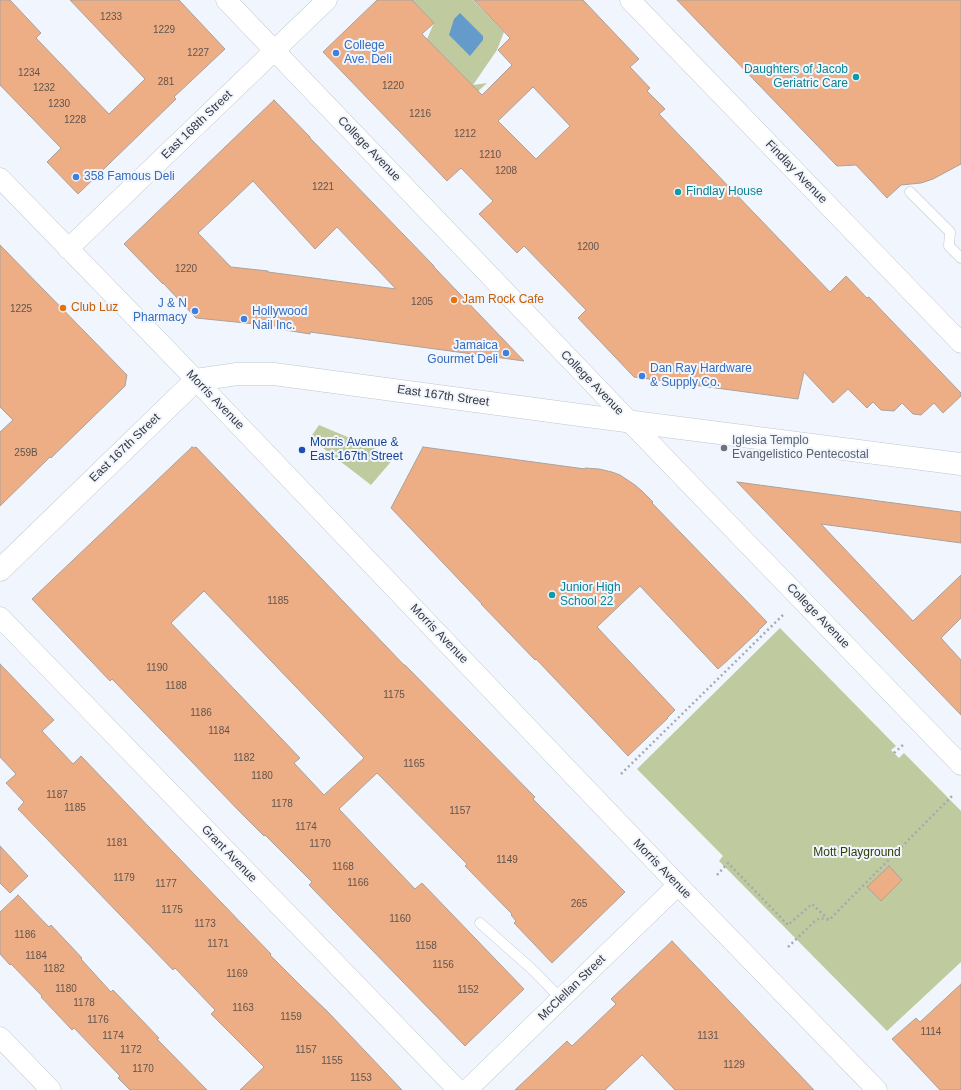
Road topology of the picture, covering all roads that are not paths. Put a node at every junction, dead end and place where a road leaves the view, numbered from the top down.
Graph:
1 (226, 0) edge
2 (327, 0) edge
3 (630, 0) edge
4 (274, 50) junction
5 (0, 178) edge
6 (910, 192) dead end
7 (68, 250) junction
8 (961, 258) edge
9 (961, 343) edge
10 (196, 380) junction
11 (629, 422) junction
12 (961, 464) edge
13 (0, 570) edge
14 (0, 617) edge
15 (961, 764) edge
16 (678, 885) junction
17 (480, 923) dead end
18 (561, 999) junction
19 (0, 1037) edge
20 (51, 1090) edge
21 (458, 1090) edge
22 (467, 1090) edge
23 (877, 1090) edge

1 - 4 street, College Avenue
2 - 4 street, East 168th Street
3 - 9 street, Findlay Avenue
4 - 7 street, East 168th Street
4 - 11 street, College Avenue
5 - 7 street, Morris Avenue
6 - 8 lane
7 - 10 street, Morris Avenue
10 - 11 street, East 167th Street
10 - 13 street, East 167th Street
10 - 16 street, Morris Avenue
11 - 12 street, East 167th Street
11 - 15 street, College Avenue
14 - 21 street, Grant Avenue
16 - 18 street, McClellan Street
16 - 23 street, Morris Avenue
17 - 18 lane
18 - 22 street, McClellan Street
19 - 20 street

